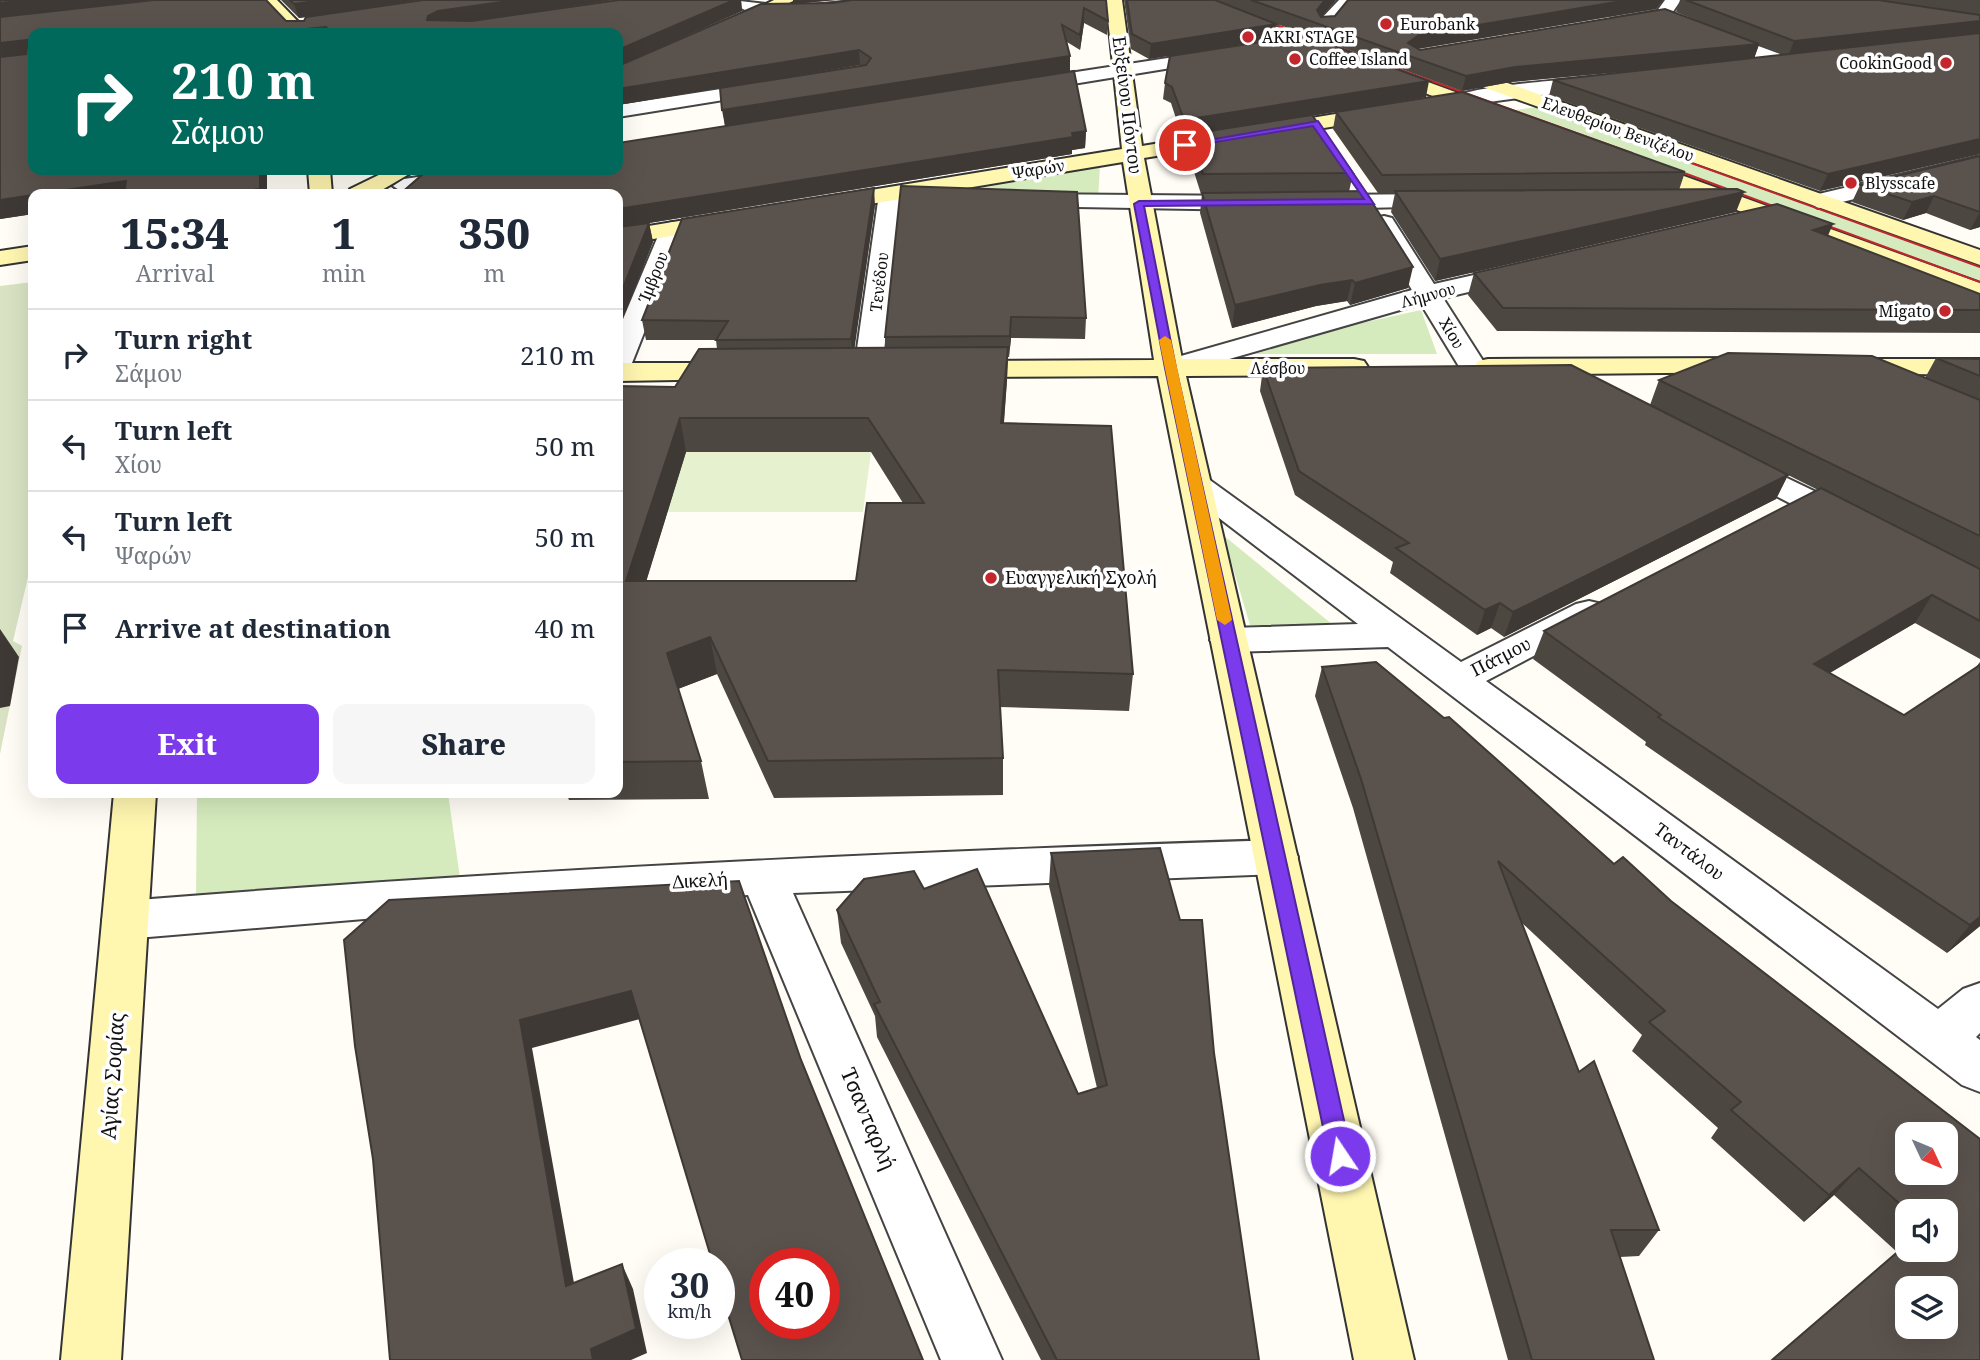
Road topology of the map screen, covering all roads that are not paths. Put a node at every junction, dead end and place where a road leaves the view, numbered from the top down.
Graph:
1 (268, 0) edge
2 (739, 0) edge
3 (787, 0) edge
4 (895, 0) edge
5 (1114, 0) edge
6 (1188, 0) edge
7 (1348, 0) edge
8 (1672, 0) edge
9 (762, 11) junction
10 (1675, 20) junction
11 (320, 23) edge
12 (1326, 25) edge
13 (1594, 27) edge
14 (295, 28) edge
15 (304, 28) edge
16 (714, 33) edge
17 (1303, 42) junction
18 (1264, 48) edge
19 (1238, 52) edge
20 (1440, 66) edge
21 (1749, 68) edge
22 (1122, 70) junction
23 (1626, 80) edge
24 (793, 84) edge
25 (999, 90) edge
26 (1511, 91) junction
27 (1459, 100) junction
28 (623, 110) edge
29 (1511, 119) edge
30 (1315, 123) junction
31 (1331, 146) edge
32 (1133, 153) junction
33 (1614, 157) edge
34 (1980, 162) edge
35 (465, 175) edge
36 (1354, 179) dead end
37 (400, 183) edge
38 (377, 189) edge
39 (890, 194) junction
40 (1662, 200) edge
41 (1467, 201) edge
42 (1818, 201) junction
43 (1275, 202) edge
44 (1302, 202) edge
45 (1370, 202) junction
46 (1139, 204) junction
47 (795, 209) edge
48 (1731, 212) junction
49 (754, 216) edge
50 (673, 229) junction
51 (623, 237) edge
52 (28, 254) edge
53 (0, 258) edge
54 (1980, 258) edge
55 (1547, 266) edge
56 (1980, 292) edge
57 (1429, 293) junction
58 (623, 351) edge
59 (1547, 365) junction
60 (1776, 366) edge
61 (1817, 367) edge
62 (1857, 367) junction
63 (1980, 367) edge
64 (1170, 368) junction
65 (1377, 368) edge
66 (882, 370) joint
67 (771, 371) edge
68 (623, 372) edge
69 (1919, 394) edge
70 (1608, 397) edge
71 (1707, 448) edge
72 (1196, 485) junction
73 (1806, 499) junction
74 (1770, 518) edge
75 (1881, 537) edge
76 (1613, 599) edge
77 (1397, 635) junction
78 (1229, 640) junction
79 (1457, 680) junction
80 (135, 798) edge
81 (1276, 857) junction
82 (763, 877) junction
83 (125, 920) junction
84 (1980, 1004) edge
85 (1938, 1038) junction
86 (1980, 1069) edge
87 (91, 1360) edge
88 (972, 1360) edge
89 (1384, 1360) edge

1 - 14 street
2 - 9 street
3 - 9 street
4 - 9 street
5 - 22 street, Ευξείνου Πόντου
6 - 17 street
7 - 12 street
8 - 10 street
9 - 16 street
10 - 13 street
10 - 21 street
11 - 15 street
17 - 18 street
17 - 27 street
19 - 22 street
20 - 26 street, Ελευθερίου Βενιζέλου
22 - 25 street
22 - 32 street, Ευξείνου Πόντου
23 - 26 street
24 - 28 street
26 - 27 street
26 - 42 street, Ελευθερίου Βενιζέλου
27 - 29 street
27 - 30 street, Ψαρών
30 - 31 street
30 - 32 street, Ψαρών
32 - 39 street, Ψαρών
32 - 46 street, Ευξείνου Πόντου
33 - 48 street, Ελευθερίου Βενιζέλου
34 - 42 street
35 - 37 street
36 - 45 street, Χίου
37 - 38 street
39 - 46 street
39 - 47 street, Ψαρών
39 - 66 street, Τενέδου
40 - 48 street
41 - 45 street
42 - 54 street, Ελευθερίου Βενιζέλου
43 - 46 street
44 - 45 street
45 - 57 street, Χίου
46 - 64 street, Ευξείνου Πόντου
48 - 56 street
49 - 50 street
50 - 51 street
50 - 58 street, Ίμβρου
52 - 53 street
55 - 57 street, Λήμνου
57 - 59 street, Χίου
57 - 64 street, Λήμνου
59 - 60 street
59 - 70 street
61 - 62 street
62 - 63 street
62 - 69 street
64 - 65 street, Λέσβου
64 - 66 street, Λέσβου
64 - 72 street, Ευξείνου Πόντου
67 - 68 street
71 - 73 street
72 - 77 street, Ταντάλου
72 - 78 street, Ευξείνου Πόντου
73 - 74 street
73 - 75 street
76 - 79 street, Πάτμου
77 - 78 street
77 - 79 street, Ταντάλου
78 - 81 street, Ευξείνου Πόντου
79 - 85 street, Ταντάλου
80 - 83 street, Αγίας Σοφίας
81 - 82 street, Δικελή
81 - 89 street, Ευξείνου Πόντου
82 - 83 street, Δικελή
82 - 88 street, Τσανταρλή
83 - 87 street, Αγίας Σοφίας
84 - 85 street
85 - 86 street, Ταντάλου

